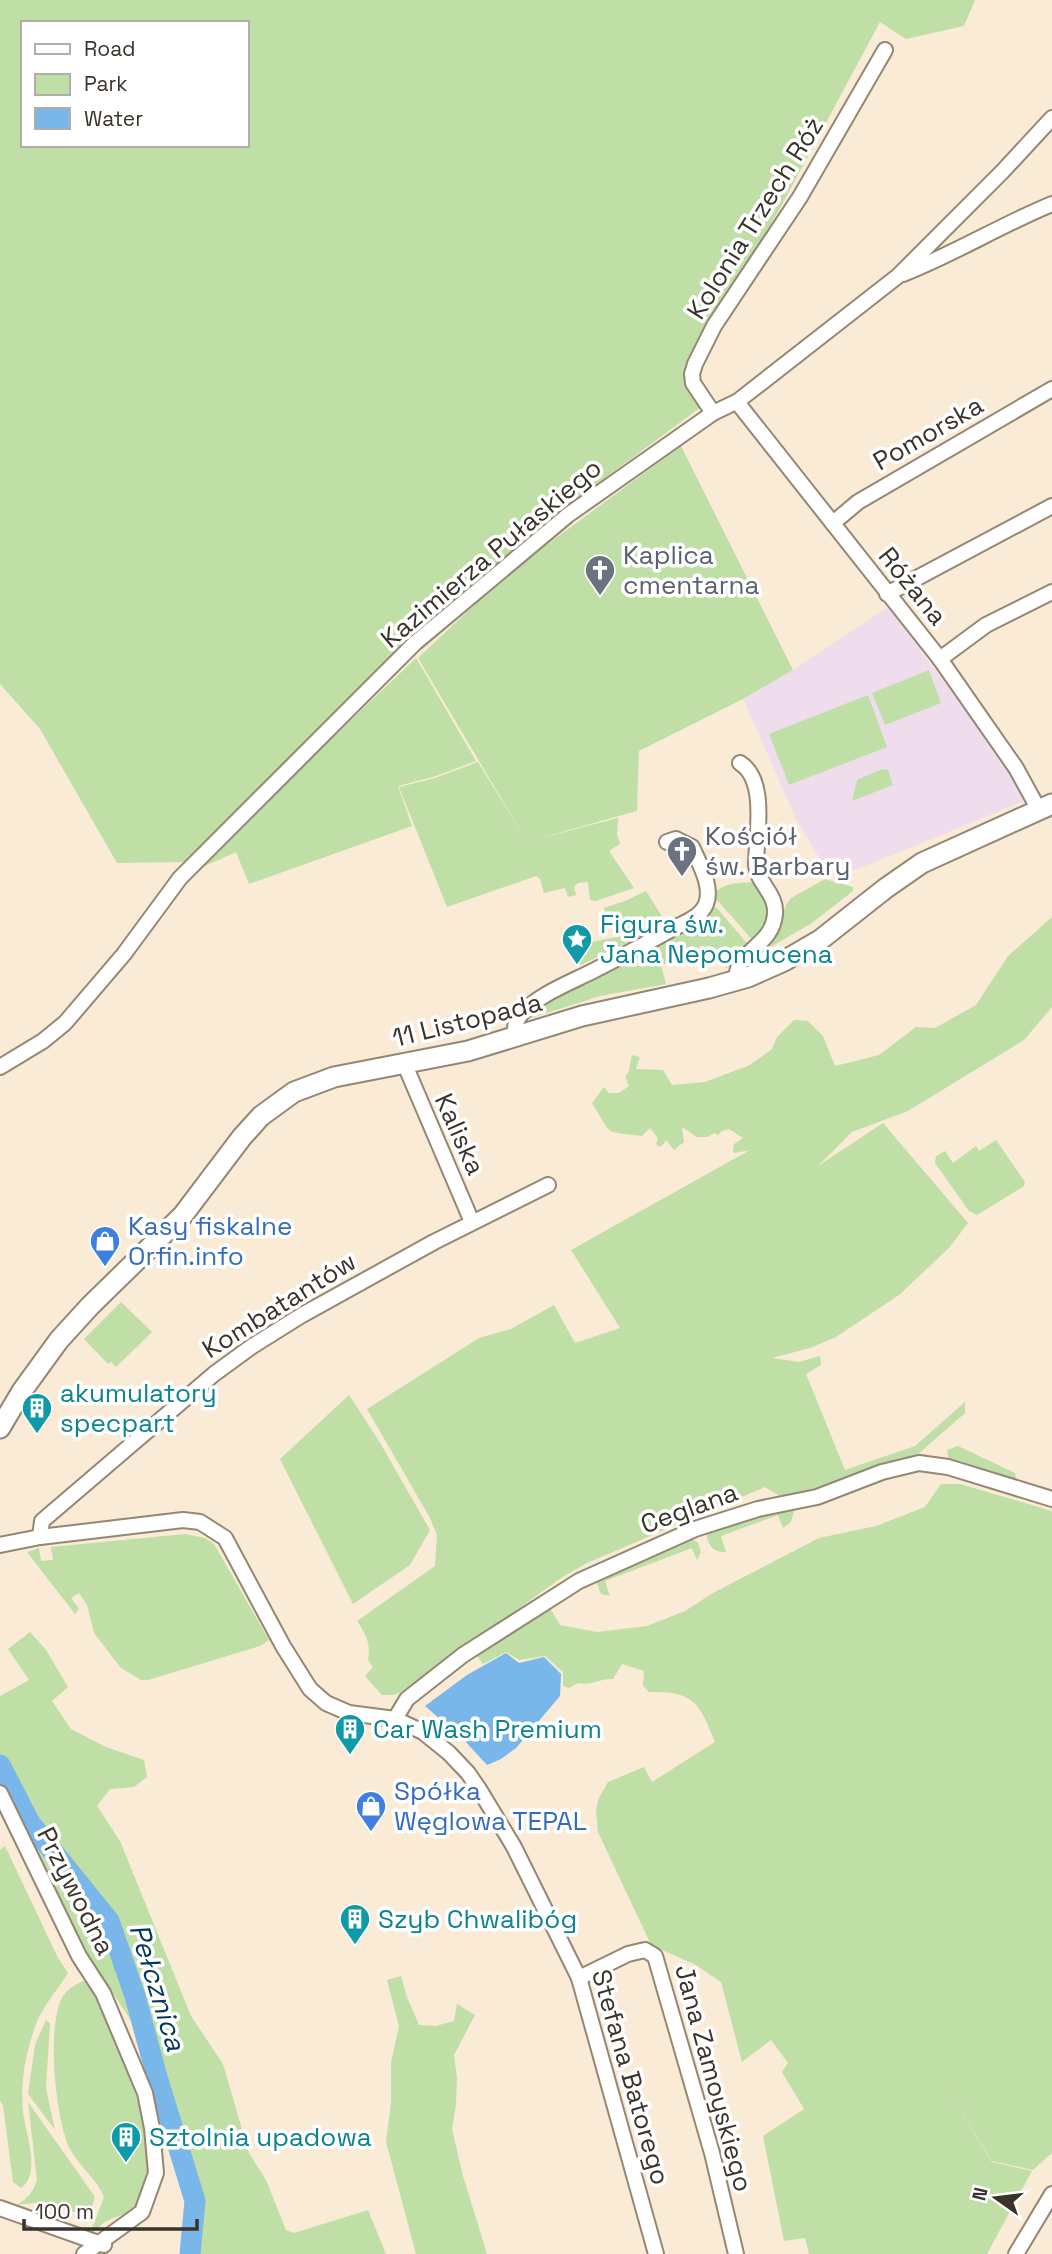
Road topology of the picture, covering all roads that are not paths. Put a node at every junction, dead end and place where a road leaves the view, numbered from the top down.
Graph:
1 (885, 50) dead end
2 (1052, 118) edge
3 (1052, 204) edge
4 (898, 275) junction
5 (1052, 389) edge
6 (737, 402) junction
7 (713, 413) junction
8 (1052, 506) edge
9 (833, 523) junction
10 (1052, 592) edge
11 (887, 593) junction
12 (940, 659) junction
13 (740, 763) dead end
14 (1046, 807) edge
15 (667, 842) dead end
16 (735, 982) junction
17 (516, 1037) junction
18 (405, 1065) junction
19 (0, 1068) edge
20 (548, 1185) dead end
21 (472, 1222) junction
22 (3, 1415) edge
23 (1047, 1498) edge
24 (40, 1537) junction
25 (0, 1545) edge
26 (395, 1719) junction
27 (0, 1793) edge
28 (579, 1978) junction
29 (1052, 2194) edge
30 (0, 2208) edge
31 (101, 2244) junction
32 (84, 2254) edge
33 (656, 2254) edge
34 (736, 2254) edge
35 (1016, 2254) edge

1 - 7 street, Kolonia Trzech Róż
2 - 4 street, Kazimierza Pułaskiego
3 - 4 street
4 - 6 street, Kazimierza Pułaskiego
5 - 9 street, Pomorska
6 - 7 street, Kazimierza Pułaskiego
6 - 9 street, Różana
7 - 19 street, Kazimierza Pułaskiego
8 - 11 street
9 - 11 street, Różana
10 - 12 street
11 - 12 street, Różana
12 - 14 street, Różana
13 - 16 street
14 - 16 main road, 11 Listopada
15 - 17 street
16 - 17 main road, 11 Listopada
17 - 18 main road, 11 Listopada
18 - 21 street, Kaliska
18 - 22 main road, 11 Listopada
20 - 21 street, Kombatantów
21 - 24 street, Kombatantów
23 - 26 street, Ceglana
24 - 25 street, Stefana Batorego
24 - 26 street, Stefana Batorego
26 - 28 street, Stefana Batorego
27 - 31 street, Przywodna
28 - 33 street, Stefana Batorego
28 - 34 street, Jana Zamoyskiego
29 - 35 street
30 - 31 street
31 - 32 street, Przywodna

